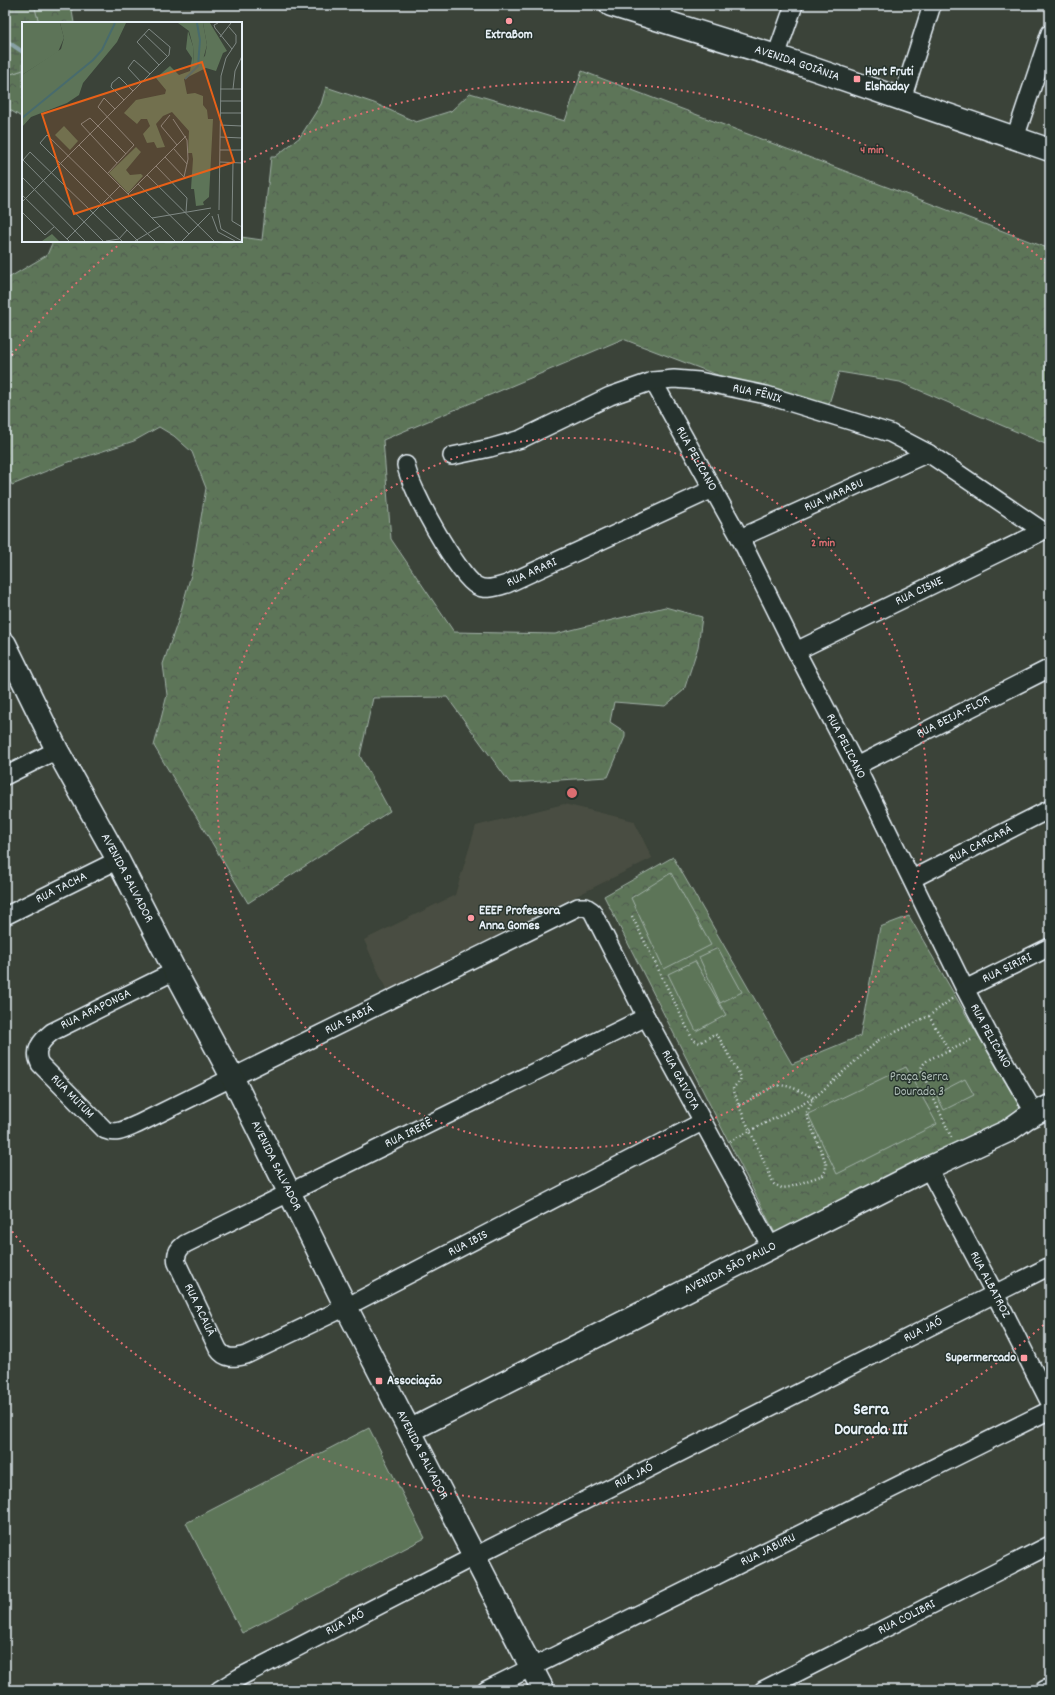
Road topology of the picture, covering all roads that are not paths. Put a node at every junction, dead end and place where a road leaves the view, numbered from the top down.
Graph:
1 (611, 5) edge
2 (794, 5) edge
3 (932, 5) edge
4 (662, 13) edge
5 (1050, 33) edge
6 (776, 56) junction
7 (902, 99) junction
8 (1015, 138) junction
9 (1050, 150) edge
10 (653, 381) junction
11 (928, 453) junction
12 (452, 456) dead end
13 (406, 465) dead end
14 (713, 489) junction
15 (1043, 531) joint
16 (740, 538) junction
17 (5, 644) edge
18 (796, 651) junction
19 (1050, 668) edge
20 (57, 750) junction
21 (856, 766) junction
22 (5, 776) edge
23 (1050, 809) edge
24 (118, 860) junction
25 (912, 879) junction
26 (592, 911) joint
27 (5, 916) edge
28 (1050, 947) edge
29 (175, 971) junction
30 (965, 989) junction
31 (646, 1017) junction
32 (40, 1064) joint
33 (232, 1077) junction
34 (1043, 1110) edge
35 (702, 1122) junction
36 (105, 1130) joint
37 (928, 1168) junction
38 (290, 1193) junction
39 (771, 1247) junction
40 (176, 1255) joint
41 (1050, 1266) edge
42 (995, 1294) junction
43 (346, 1307) junction
44 (232, 1358) joint
45 (1050, 1403) edge
46 (1050, 1410) edge
47 (411, 1430) junction
48 (1050, 1545) edge
49 (475, 1556) junction
50 (532, 1667) junction
51 (1050, 1687) edge
52 (219, 1690) edge
53 (486, 1690) edge
54 (543, 1690) edge
55 (763, 1690) edge
56 (1044, 1690) edge

1 - 4 street, AVENIDA GOIÂNIA
2 - 6 street
3 - 7 street
4 - 6 street, AVENIDA GOIÂNIA
5 - 8 street
6 - 7 street, AVENIDA GOIÂNIA
7 - 8 street, AVENIDA GOIÂNIA
8 - 9 street, AVENIDA GOIÂNIA
10 - 11 street, RUA FÊNIX
10 - 12 street, RUA FÊNIX
10 - 14 street, RUA PELICANO
11 - 15 street, RUA FÊNIX
11 - 16 street, RUA MARABU
13 - 14 street, RUA ARARI
14 - 16 street, RUA PELICANO
15 - 18 street, RUA CISNE
16 - 18 street, RUA PELICANO
17 - 20 street, AVENIDA SALVADOR
18 - 21 street, RUA PELICANO
19 - 21 street, RUA BEIJA-FLOR
20 - 22 street
20 - 24 street, AVENIDA SALVADOR
21 - 25 street, RUA PELICANO
23 - 25 street, RUA CARCARÁ
24 - 27 street, RUA TACHA
24 - 29 street, AVENIDA SALVADOR
25 - 30 street, RUA PELICANO
26 - 31 street, RUA GAIVOTA
26 - 33 street, RUA SABIÁ
28 - 30 street, RUA SIRIRI
29 - 32 street, RUA ARAPONGA
29 - 33 street, AVENIDA SALVADOR
30 - 34 street, RUA PELICANO
31 - 35 street, RUA GAIVOTA
31 - 38 street, RUA IRERÊ
32 - 36 street, RUA MUTUM
33 - 36 street, RUA SABIÁ
33 - 38 street, AVENIDA SALVADOR
34 - 37 street, AVENIDA SÃO PAULO
35 - 39 street, RUA GAIVOTA
35 - 43 street, RUA IBIS
37 - 39 street, AVENIDA SÃO PAULO
37 - 42 street, RUA ALBATROZ
38 - 40 street, RUA IRERÊ
38 - 43 street, AVENIDA SALVADOR
39 - 47 street, AVENIDA SÃO PAULO
40 - 44 street, RUA ACAUÃ
41 - 42 street, RUA JAÓ
42 - 45 street, RUA ALBATROZ
42 - 49 street, RUA JAÓ
43 - 44 street, RUA IBIS
43 - 47 street, AVENIDA SALVADOR
46 - 50 street, RUA JABURU
47 - 49 street, AVENIDA SALVADOR
48 - 55 street, RUA COLIBRI
49 - 50 street, AVENIDA SALVADOR
49 - 52 street, RUA JAÓ
50 - 53 street, RUA JABURU
50 - 54 street, AVENIDA SALVADOR
51 - 56 street

